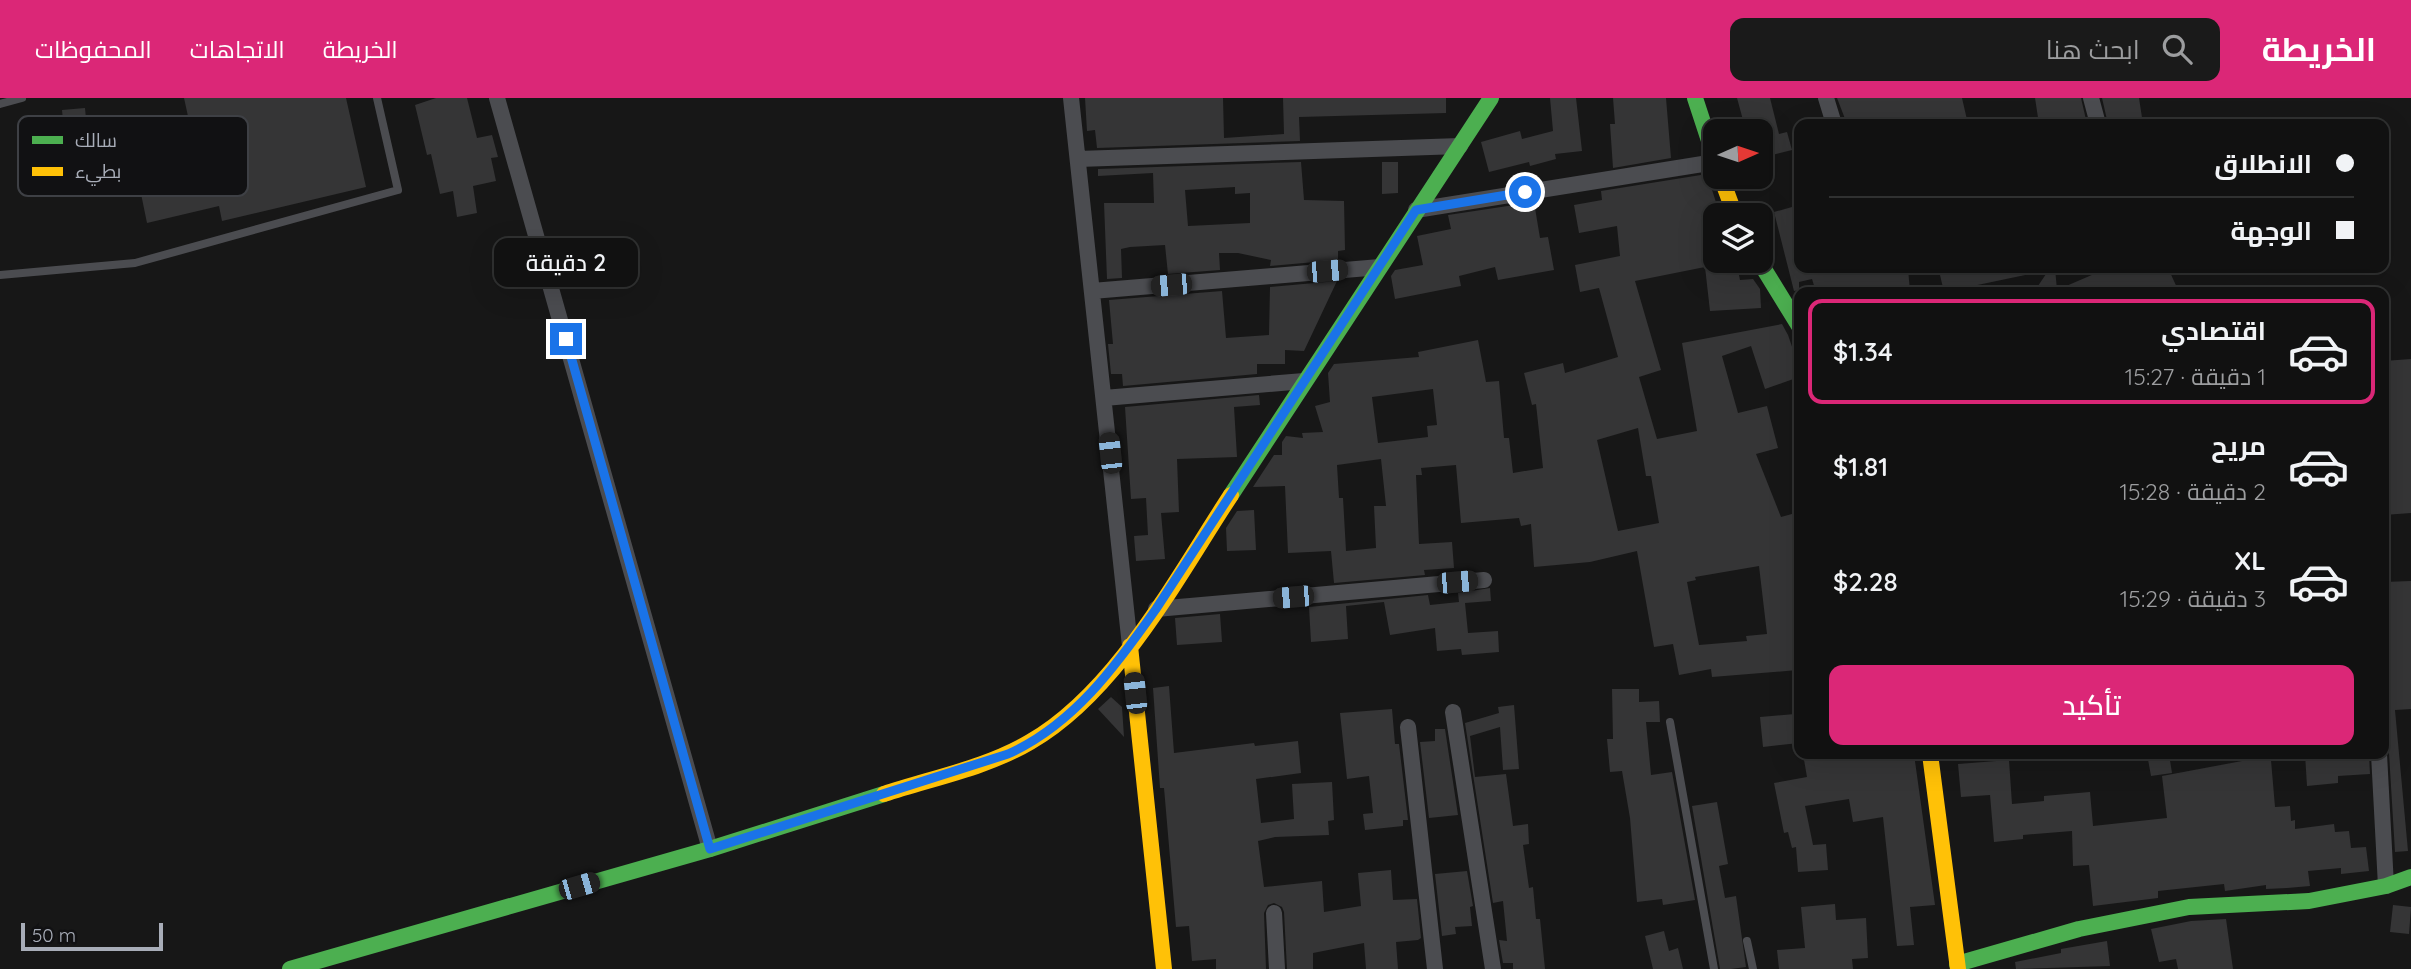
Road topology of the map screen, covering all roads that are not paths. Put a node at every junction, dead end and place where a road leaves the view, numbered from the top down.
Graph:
1 (22, 98) edge
2 (377, 98) edge
3 (497, 98) edge
4 (1072, 98) edge
5 (1491, 98) edge
6 (1695, 98) edge
7 (1826, 98) edge
8 (2091, 98) edge
9 (0, 104) edge
10 (1832, 119) edge
11 (2097, 119) edge
12 (1703, 123) edge
13 (1460, 146) junction
14 (1078, 159) junction
15 (1703, 162) edge
16 (1416, 210) junction
17 (1380, 267) junction
18 (1766, 273) edge
19 (0, 275) edge
20 (1092, 291) junction
21 (1794, 318) edge
22 (1304, 381) junction
23 (1104, 398) junction
24 (1484, 580) dead end
25 (1156, 609) junction
26 (1130, 646) junction
27 (1453, 712) dead end
28 (1670, 722) dead end
29 (1408, 727) dead end
30 (1931, 759) edge
31 (2379, 759) edge
32 (710, 849) junction
33 (2411, 877) edge
34 (2386, 886) junction
35 (1274, 914) dead end
36 (1747, 941) dead end
37 (1953, 967) edge
38 (290, 969) edge
39 (1164, 969) edge
40 (1277, 969) edge
41 (1435, 969) edge
42 (1493, 969) edge
43 (1714, 969) edge
44 (1753, 969) edge

1 - 9 lane
2 - 19 lane
3 - 32 street
4 - 14 street
5 - 13 street
6 - 12 street
7 - 10 street
8 - 11 street
13 - 14 street
13 - 16 street
14 - 20 street
15 - 16 street
16 - 17 street
17 - 20 street
17 - 22 street
18 - 21 street
20 - 23 street
22 - 23 street
22 - 25 street
23 - 26 street
24 - 25 street
25 - 26 street
26 - 32 street
26 - 39 street
27 - 42 street
28 - 43 lane
29 - 41 street
30 - 37 street
31 - 34 street
32 - 38 street
33 - 34 street
34 - 37 street
35 - 40 street
36 - 44 lane

